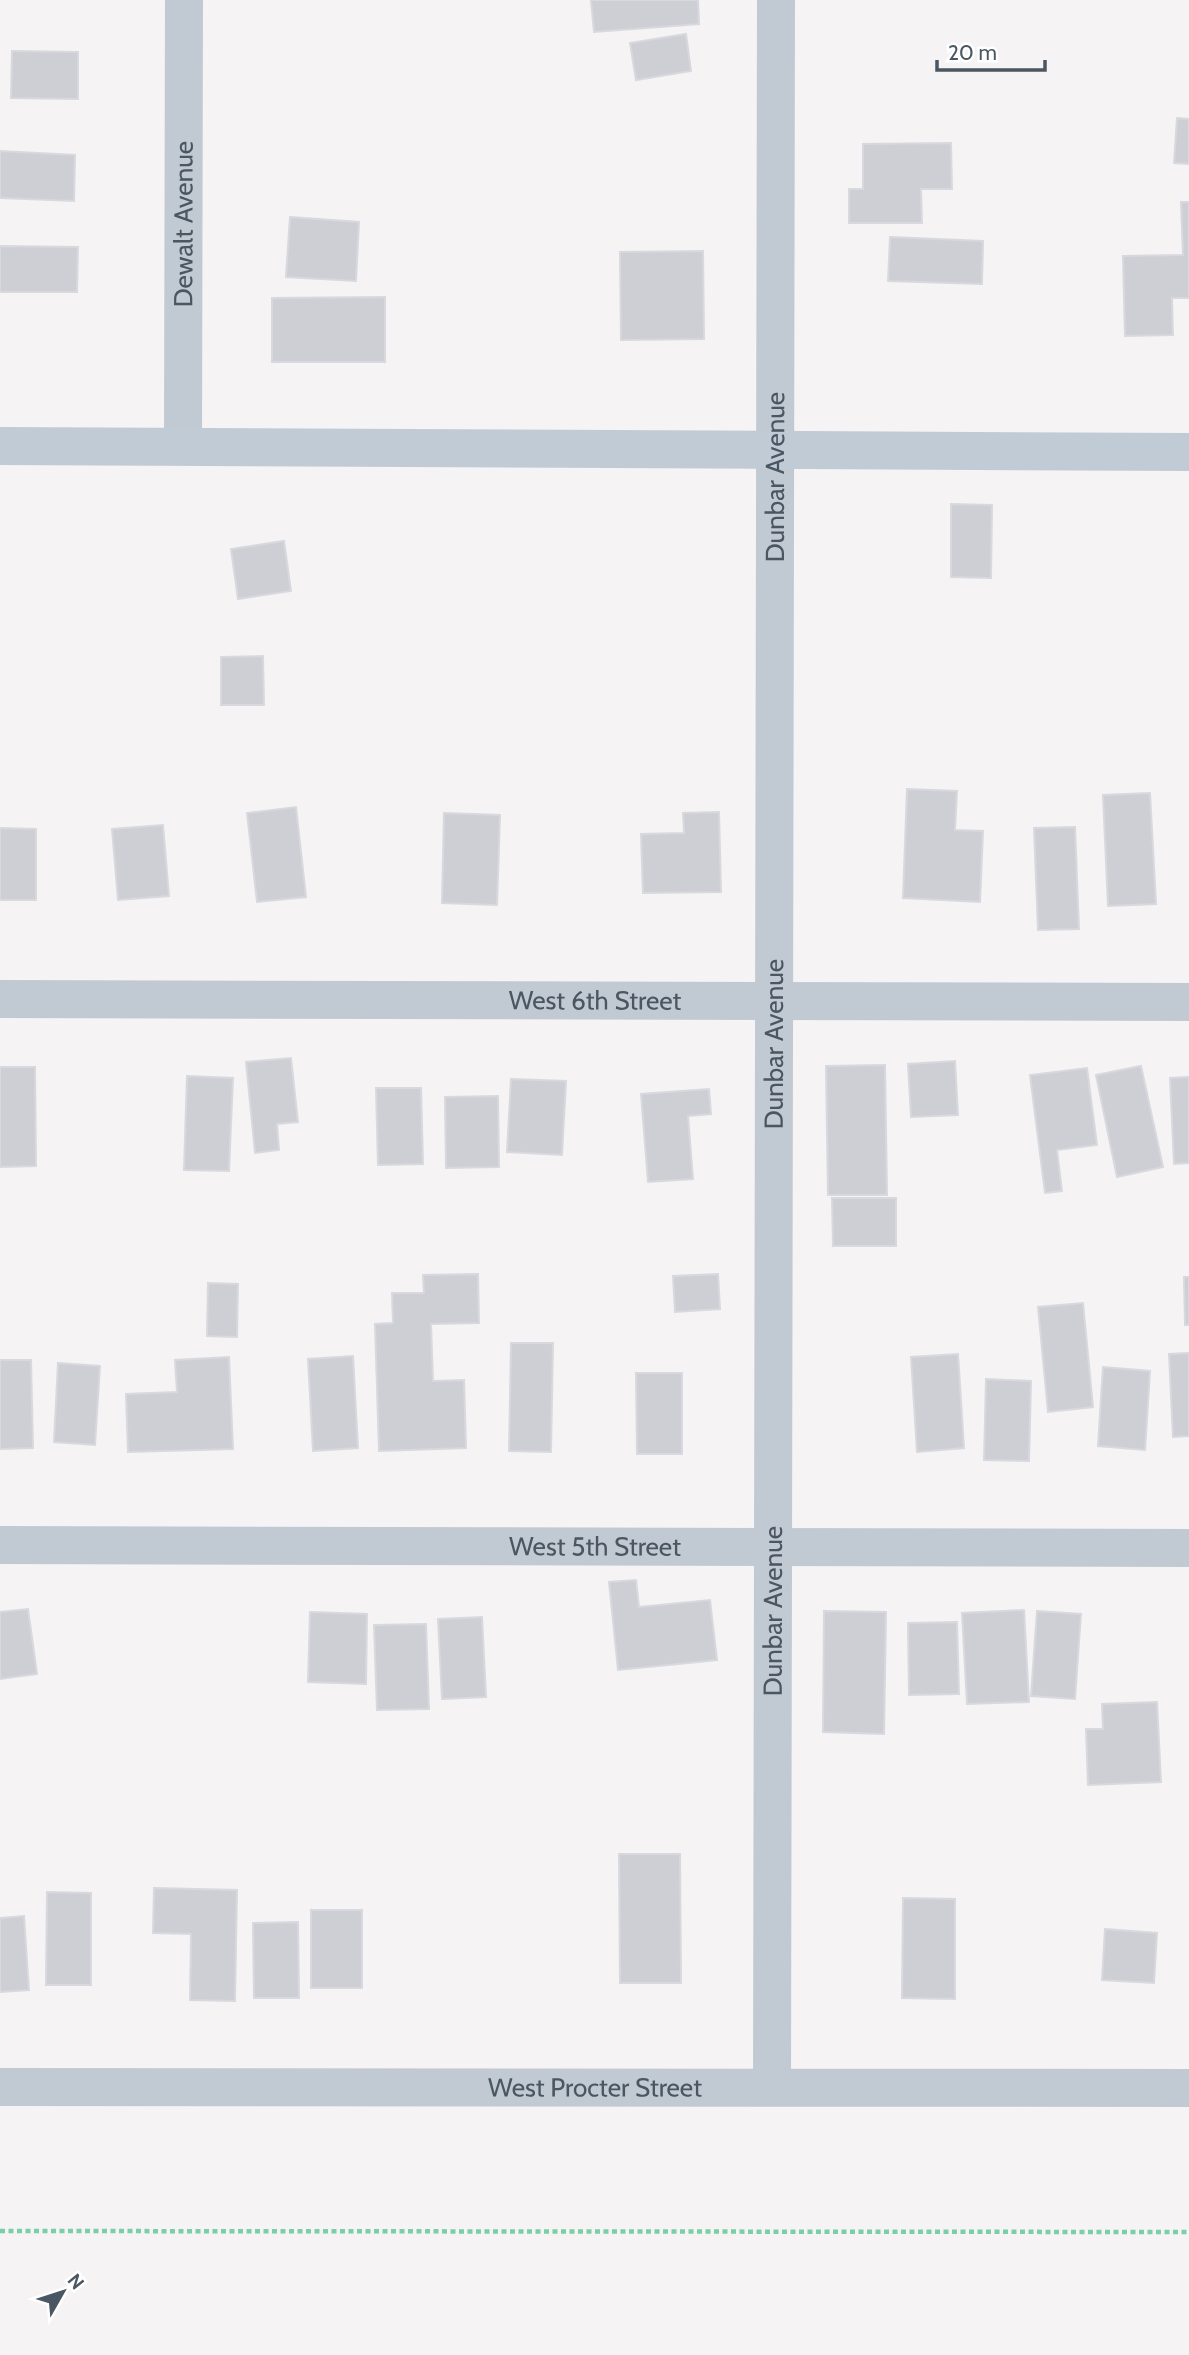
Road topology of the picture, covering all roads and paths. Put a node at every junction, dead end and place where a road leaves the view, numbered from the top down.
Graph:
1 (184, 0) edge
2 (776, 0) edge
3 (0, 446) edge
4 (183, 446) junction
5 (775, 449) junction
6 (1189, 452) edge
7 (0, 999) edge
8 (775, 1001) junction
9 (1189, 1002) edge
10 (0, 1545) edge
11 (774, 1546) junction
12 (1189, 1548) edge
13 (0, 2087) edge
14 (772, 2087) junction
15 (1189, 2088) edge
16 (0, 2231) edge
17 (1189, 2232) edge

1 - 4 street, Dewalt Avenue
2 - 5 street, Dunbar Avenue
3 - 4 main road
4 - 5 main road
5 - 6 main road
5 - 8 street, Dunbar Avenue
7 - 8 street, West 6th Street
8 - 9 street, West 6th Street
8 - 11 street, Dunbar Avenue
10 - 11 street, West 5th Street
11 - 12 street, West 5th Street
11 - 14 street, Dunbar Avenue
13 - 14 street, West Procter Street
14 - 15 street, West Procter Street
16 - 17 path

